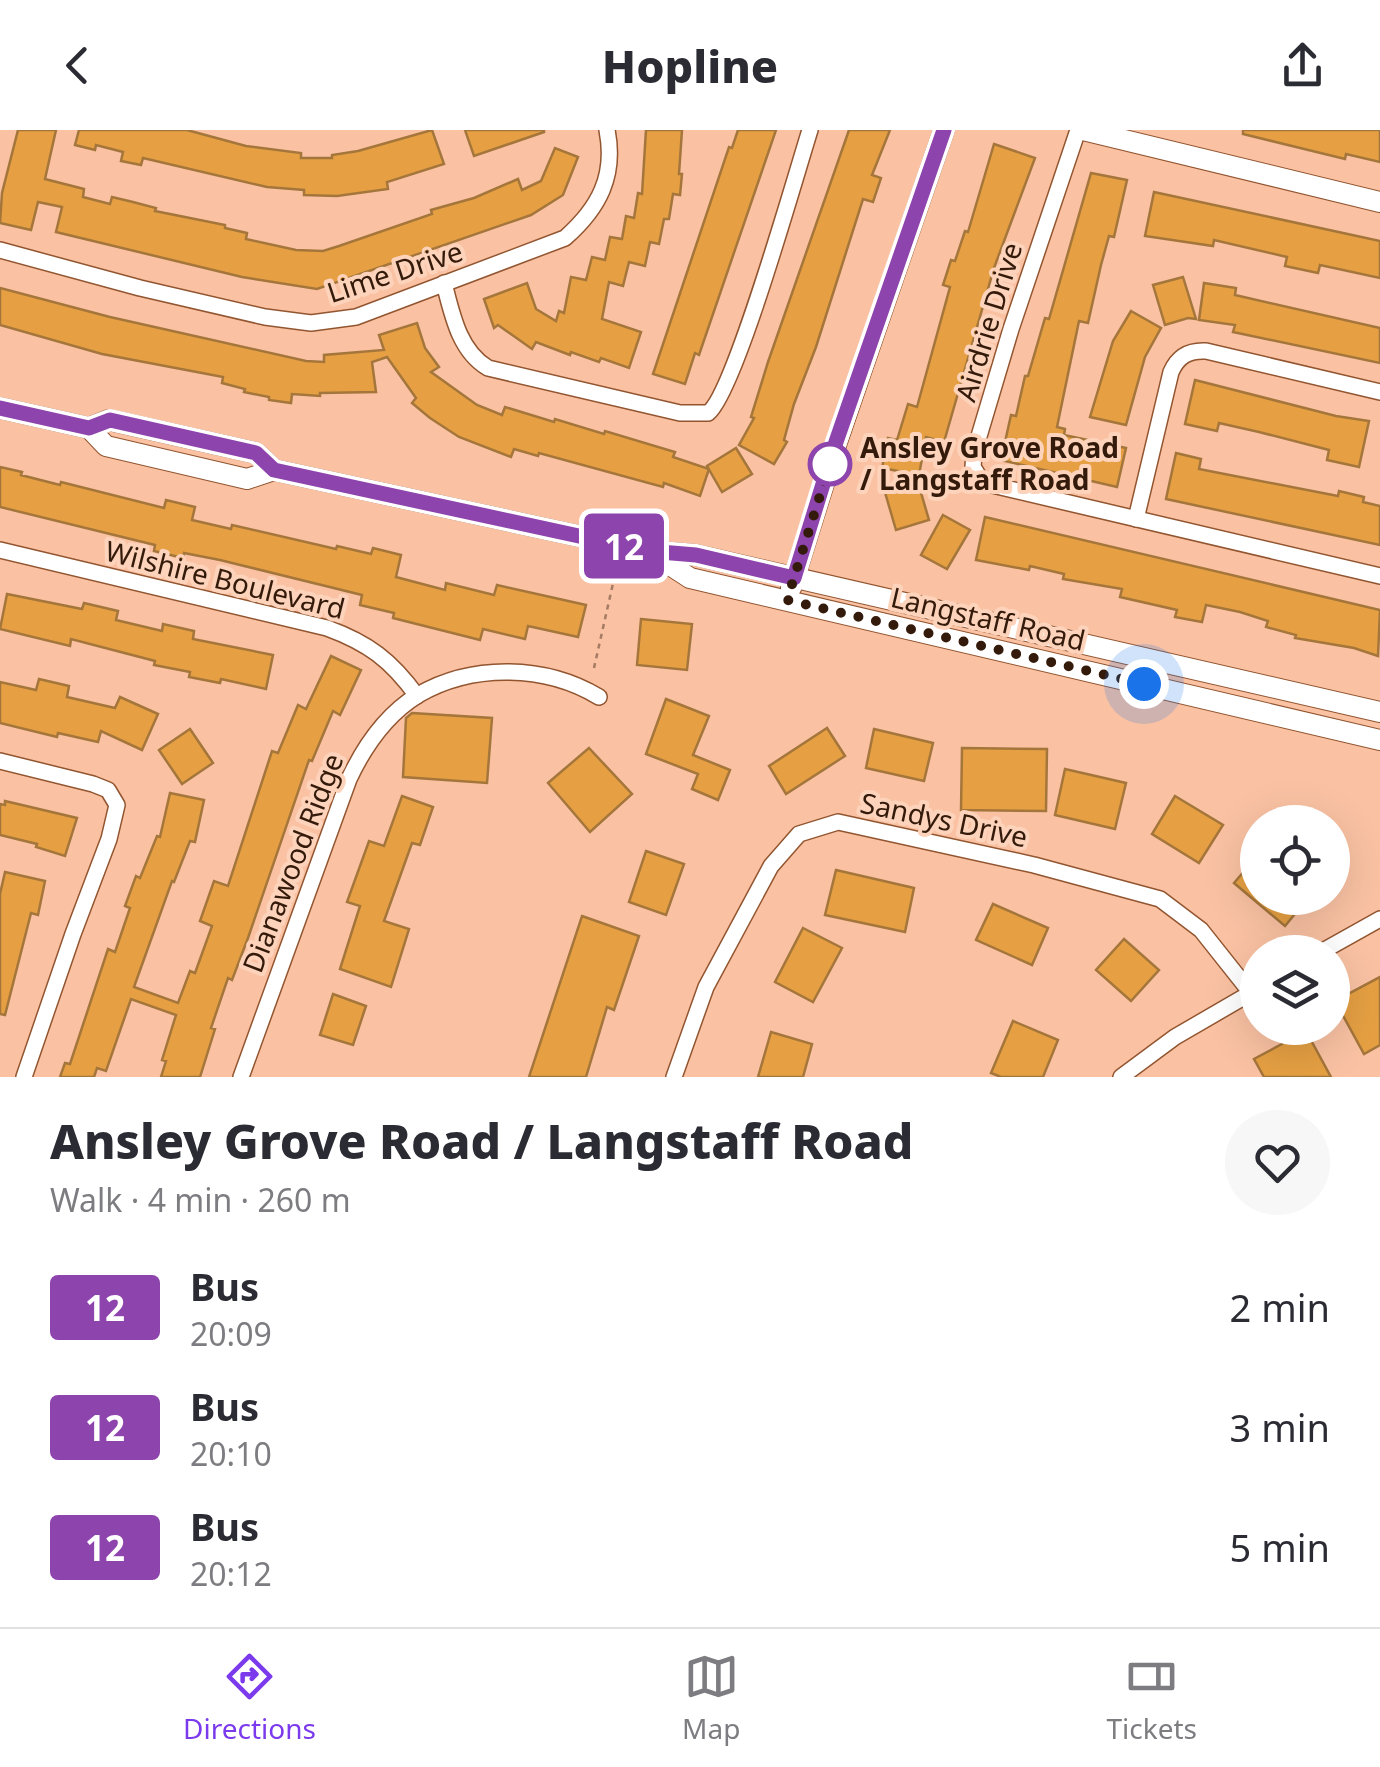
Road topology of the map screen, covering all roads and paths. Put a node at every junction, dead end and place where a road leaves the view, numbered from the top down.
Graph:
1 (607, 130) edge
2 (810, 130) edge
3 (944, 130) edge
4 (1080, 130) edge
5 (1380, 202) edge
6 (0, 250) edge
7 (444, 283) junction
8 (1380, 392) edge
9 (0, 408) edge
10 (1136, 518) junction
11 (0, 550) edge
12 (648, 551) junction
13 (1380, 576) edge
14 (794, 578) junction
15 (614, 579) dead end
16 (787, 600) junction
17 (594, 668) dead end
18 (417, 696) junction
19 (599, 697) dead end
20 (1380, 712) edge
21 (1380, 740) edge
22 (0, 761) edge
23 (1380, 918) edge
24 (1350, 935) edge
25 (1240, 975) edge
26 (1240, 999) edge
27 (24, 1077) edge
28 (241, 1077) edge
29 (674, 1077) edge
30 (1122, 1077) edge

1 - 7 street, Lime Drive
2 - 7 street
3 - 14 main road
4 - 5 main road
4 - 10 street, Airdrie Drive
6 - 7 street, Lime Drive
8 - 10 street
9 - 12 main road, Langstaff Road
10 - 13 street, Airdrie Drive
11 - 18 street, Wilshire Boulevard
12 - 14 main road, Langstaff Road
12 - 16 main road, Langstaff Road
14 - 16 main road
14 - 20 main road, Langstaff Road
15 - 17 path
16 - 21 main road, Langstaff Road
18 - 19 street, Dianawood Ridge
18 - 28 street, Dianawood Ridge
22 - 27 street
23 - 24 street
25 - 29 street, Sandys Drive
26 - 30 street

